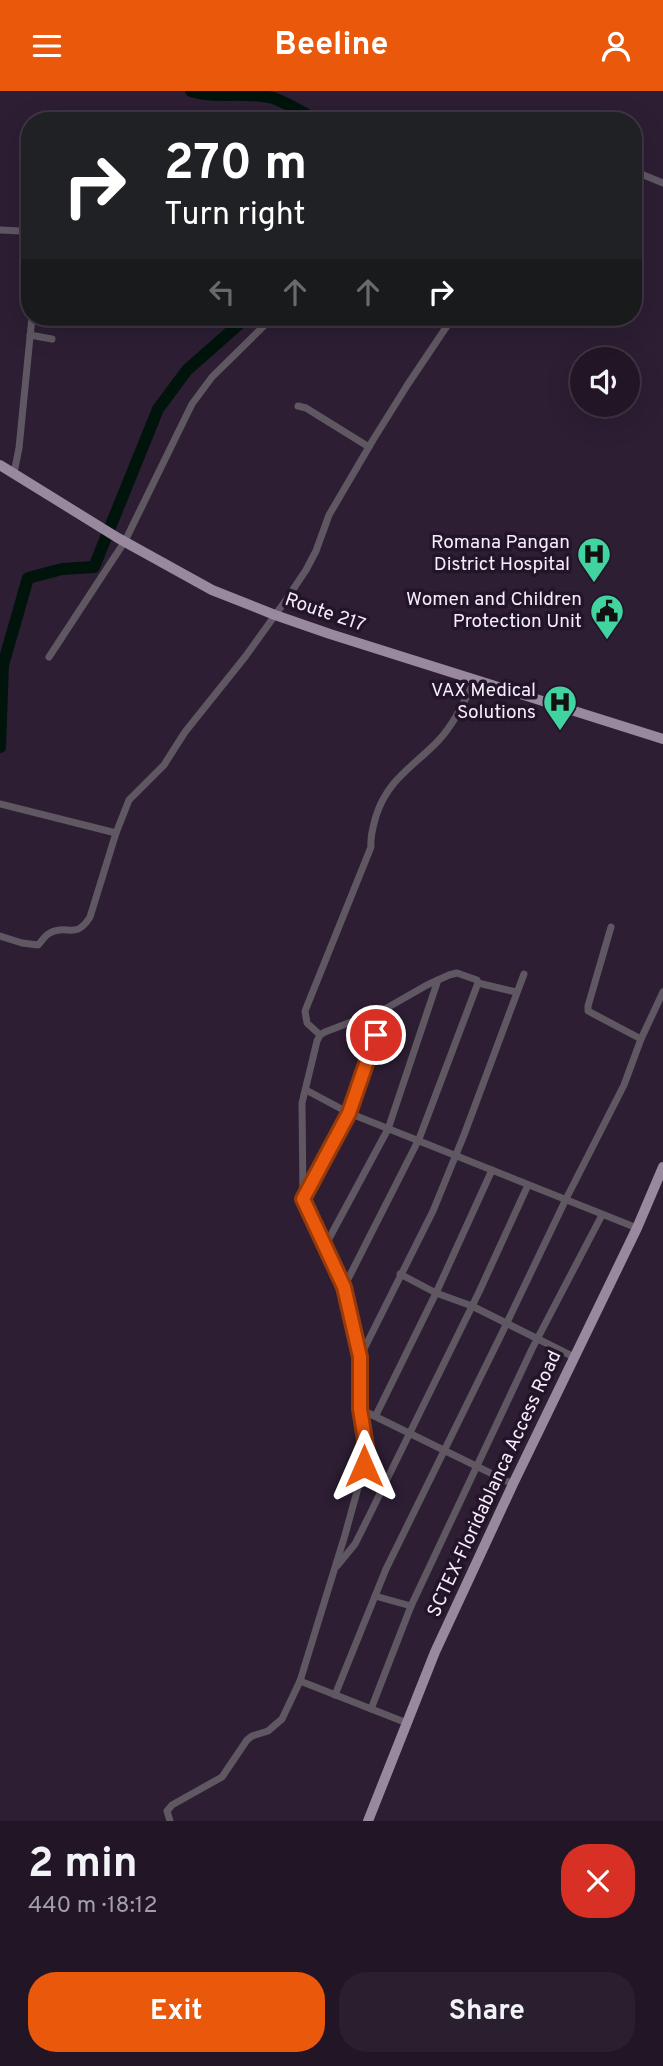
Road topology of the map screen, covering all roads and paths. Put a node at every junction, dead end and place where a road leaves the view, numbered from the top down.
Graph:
1 (642, 174) edge
2 (663, 183) edge
3 (0, 230) edge
4 (21, 231) edge
5 (31, 326) edge
6 (264, 326) edge
7 (447, 326) edge
8 (30, 335) junction
9 (52, 339) dead end
10 (298, 406) dead end
11 (369, 447) junction
12 (0, 465) edge
13 (14, 473) junction
14 (121, 540) junction
15 (275, 615) junction
16 (49, 657) dead end
17 (475, 680) junction
18 (663, 739) edge
19 (0, 804) edge
20 (116, 833) junction
21 (611, 927) dead end
22 (0, 936) edge
23 (524, 974) dead end
24 (438, 980) junction
25 (478, 983) junction
26 (516, 992) junction
27 (663, 992) edge
28 (385, 1009) junction
29 (320, 1035) junction
30 (641, 1039) junction
31 (306, 1090) junction
32 (349, 1113) junction
33 (388, 1129) junction
34 (419, 1139) junction
35 (456, 1154) junction
36 (663, 1167) edge
37 (492, 1170) junction
38 (528, 1185) junction
39 (659, 1187) edge
40 (303, 1199) junction
41 (566, 1199) junction
42 (602, 1215) junction
43 (637, 1228) junction
44 (325, 1246) junction
45 (400, 1274) junction
46 (344, 1287) junction
47 (436, 1293) junction
48 (472, 1306) junction
49 (507, 1324) junction
50 (537, 1339) junction
51 (360, 1357) junction
52 (574, 1357) junction
53 (360, 1409) junction
54 (376, 1415) junction
55 (409, 1433) junction
56 (443, 1450) junction
57 (478, 1467) junction
58 (513, 1484) junction
59 (335, 1568) junction
60 (375, 1596) junction
61 (411, 1606) junction
62 (300, 1681) junction
63 (335, 1695) junction
64 (371, 1709) junction
65 (407, 1724) junction
66 (170, 1821) edge
67 (368, 1821) edge

1 - 2 street
3 - 4 street
5 - 8 street
6 - 14 street
7 - 11 street
8 - 9 street
8 - 13 street
10 - 11 street
11 - 15 street
12 - 13 main road, Route 217
13 - 14 main road, Route 217
14 - 15 main road, Route 217
14 - 16 street
15 - 17 main road, Route 217
15 - 20 street
17 - 18 main road, Route 217
17 - 29 street
19 - 20 street
20 - 22 street
21 - 30 street
23 - 26 street
24 - 25 street
24 - 28 street
24 - 33 street
25 - 26 street
25 - 34 street
26 - 35 street
27 - 30 street
28 - 29 street
28 - 32 street
29 - 31 street
30 - 41 street
31 - 32 street
31 - 40 street
32 - 33 street
32 - 40 street
33 - 34 street
33 - 44 street
34 - 35 street
34 - 46 street
35 - 37 street
35 - 45 street
36 - 39 main road, SCTEX-Floridablanca Access Road
37 - 38 street
37 - 47 street
38 - 41 street
38 - 48 street
39 - 43 main road, SCTEX-Floridablanca Access Road
40 - 44 street
41 - 42 street
41 - 49 street
42 - 43 street
42 - 50 street
43 - 52 main road, SCTEX-Floridablanca Access Road
44 - 46 street
45 - 47 street
45 - 51 street
46 - 51 street
47 - 48 street
47 - 54 street
48 - 49 street
48 - 55 street
49 - 50 street
49 - 56 street
50 - 52 street
50 - 57 street
51 - 53 street
52 - 58 main road, SCTEX-Floridablanca Access Road
53 - 54 street
53 - 59 street
54 - 55 street
55 - 56 street
55 - 59 street
56 - 57 street
56 - 60 street
57 - 58 street
57 - 61 street
58 - 65 main road, SCTEX-Floridablanca Access Road
59 - 62 street
60 - 61 street
60 - 63 street
61 - 64 street
62 - 63 street
62 - 66 street
63 - 64 street
64 - 65 street
65 - 67 main road, SCTEX-Floridablanca Access Road

